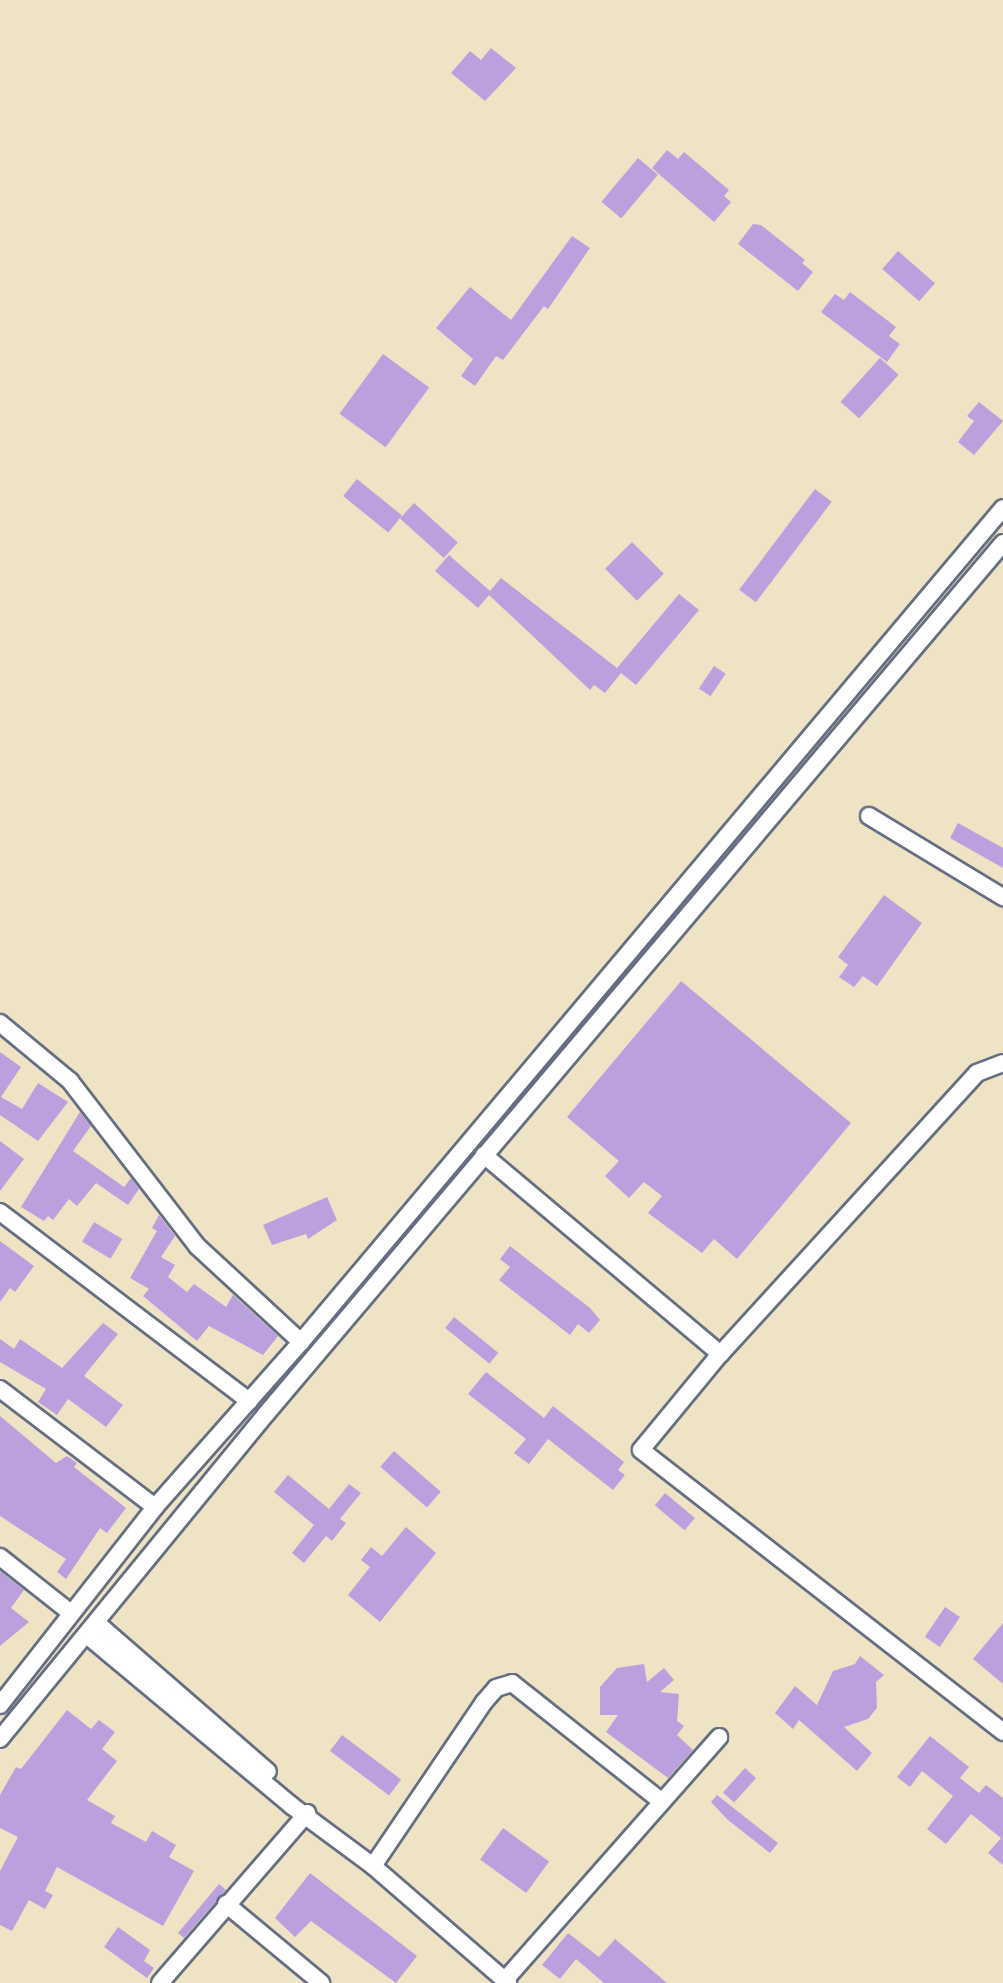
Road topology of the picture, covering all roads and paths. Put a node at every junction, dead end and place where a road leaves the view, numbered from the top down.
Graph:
1 (1003, 508) edge
2 (1003, 543) edge
3 (869, 816) dead end
4 (1003, 897) edge
5 (0, 1023) edge
6 (1003, 1063) edge
7 (484, 1155) junction
8 (0, 1212) edge
9 (301, 1342) junction
10 (720, 1354) junction
11 (0, 1389) edge
12 (249, 1401) junction
13 (204, 1452) junction
14 (224, 1466) junction
15 (155, 1507) junction
16 (0, 1557) edge
17 (71, 1613) junction
18 (93, 1630) junction
19 (0, 1705) edge
20 (1003, 1732) edge
21 (719, 1737) dead end
22 (0, 1739) edge
23 (662, 1802) junction
24 (307, 1813) junction
25 (373, 1866) junction
26 (226, 1904) junction
27 (507, 1982) edge
28 (160, 1983) edge
29 (321, 1983) edge

1 - 9 street
2 - 7 street
3 - 4 street
5 - 9 street
6 - 10 street
7 - 10 street
7 - 14 street
8 - 12 street
9 - 12 street
10 - 20 street
11 - 15 street
12 - 13 street
13 - 14 street
13 - 15 street
14 - 18 street
15 - 17 street
16 - 17 street
17 - 19 street
18 - 22 street
18 - 24 street
21 - 23 street
23 - 25 street
23 - 27 street
24 - 25 street
24 - 26 street
25 - 27 street
26 - 28 street
26 - 29 street

